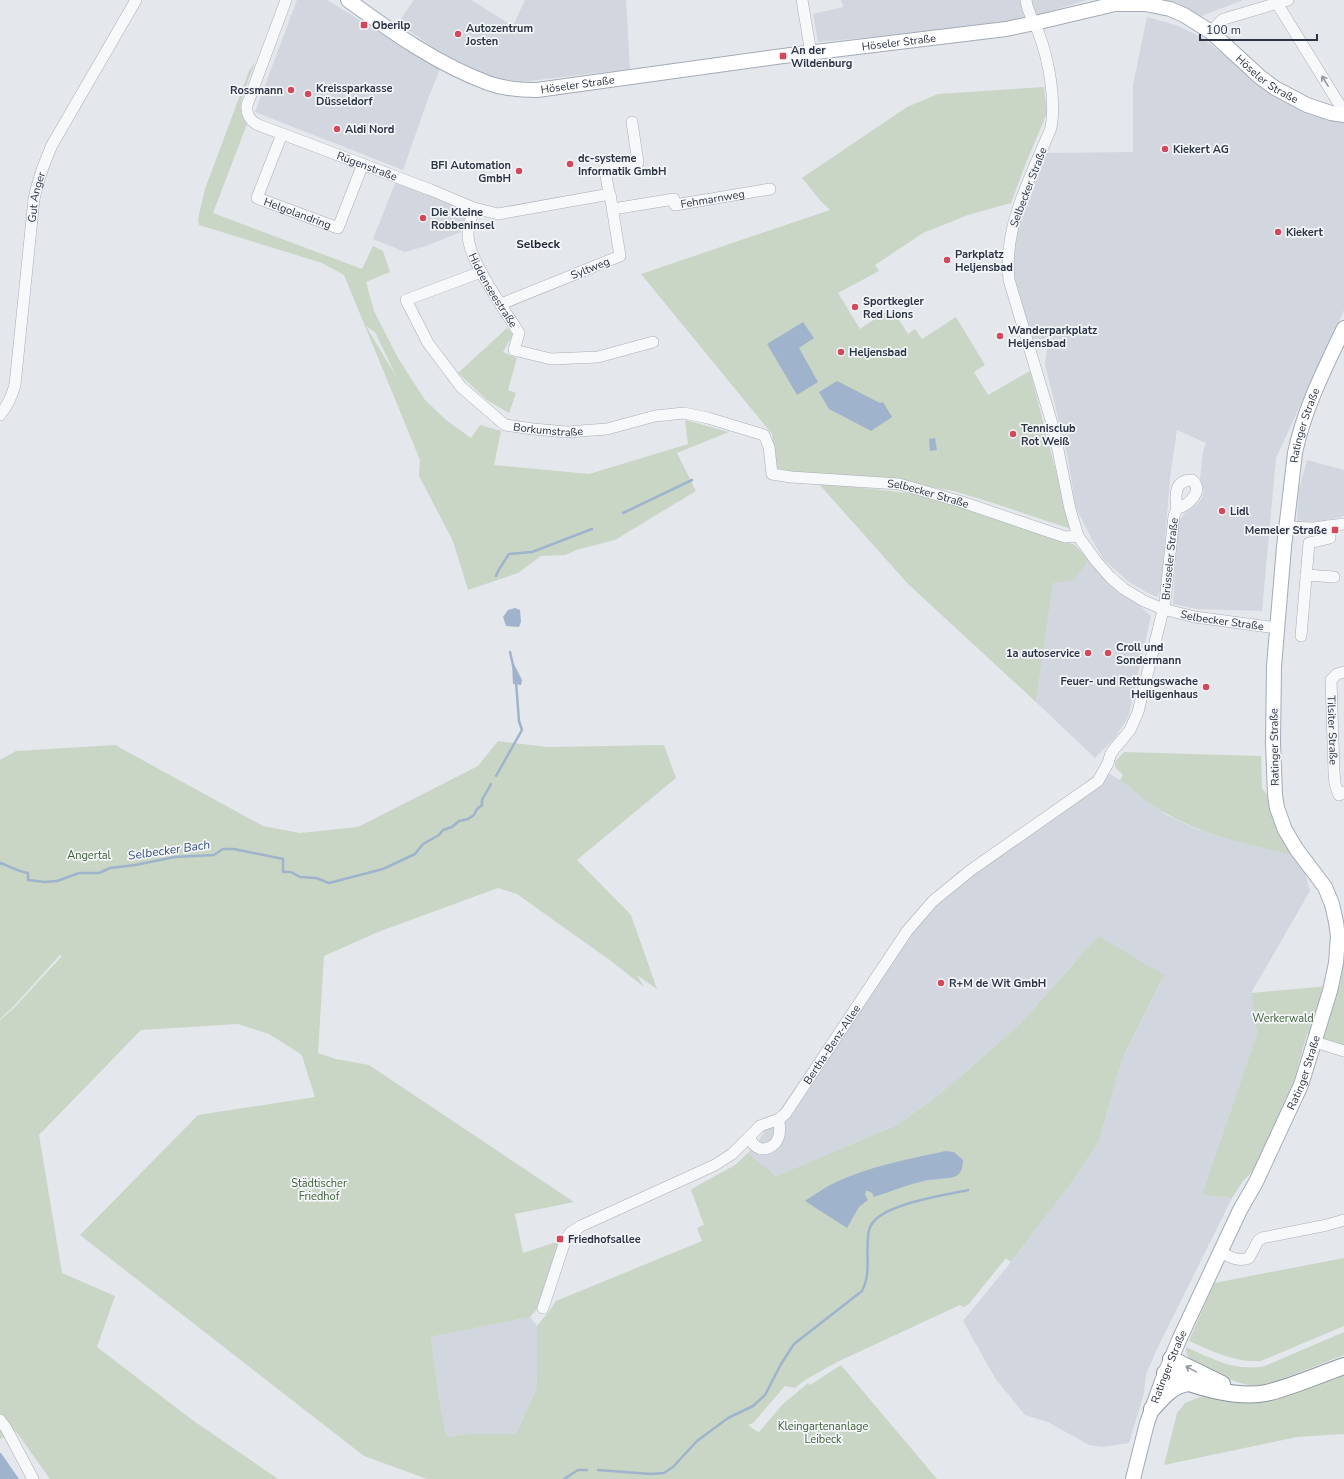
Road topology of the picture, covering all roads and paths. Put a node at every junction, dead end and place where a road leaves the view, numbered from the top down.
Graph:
1 (136, 0) edge
2 (286, 0) edge
3 (348, 0) edge
4 (802, 0) edge
5 (1026, 0) edge
6 (1288, 0) edge
7 (1276, 2) edge
8 (1170, 4) edge
9 (1035, 23) junction
10 (1211, 32) junction
11 (811, 53) junction
12 (1344, 115) edge
13 (632, 122) dead end
14 (282, 134) junction
15 (363, 164) junction
16 (770, 189) dead end
17 (610, 194) junction
18 (474, 208) junction
19 (613, 209) junction
20 (481, 272) junction
21 (501, 304) junction
22 (1344, 328) edge
23 (653, 342) dead end
24 (0, 415) edge
25 (772, 474) joint
26 (1177, 509) dead end
27 (1344, 524) edge
28 (1328, 526) junction
29 (1286, 527) junction
30 (1078, 536) junction
31 (1306, 575) junction
32 (1334, 577) dead end
33 (1163, 609) junction
34 (1277, 628) junction
35 (1301, 636) dead end
36 (1344, 672) edge
37 (1111, 753) joint
38 (1341, 793) edge
39 (1341, 938) edge
40 (1315, 1042) junction
41 (1344, 1051) edge
42 (779, 1119) junction
43 (748, 1137) junction
44 (1344, 1220) edge
45 (1220, 1252) junction
46 (543, 1308) dead end
47 (1344, 1362) edge
48 (1168, 1366) junction
49 (1344, 1366) edge
50 (1188, 1383) junction
51 (1152, 1409) junction
52 (0, 1420) edge
53 (33, 1479) edge
54 (1133, 1479) edge

1 - 24 street, Gut Anger
2 - 14 street, Rügenstraße
3 - 11 main road, Höseler Straße
4 - 11 street
5 - 9 street, Selbecker Straße
6 - 7 street
7 - 10 street
12 -> 7 street
8 - 9 main road, Höseler Straße
8 - 10 main road, Höseler Straße
9 - 11 main road, Höseler Straße
9 - 30 street, Selbecker Straße
10 - 12 main road, Höseler Straße
13 - 17 street, Syltweg
14 - 15 street, Rügenstraße
14 - 15 street, Helgolandring
15 - 18 street, Rügenstraße
16 - 19 street, Fehmarnweg
17 - 18 street, Rügenstraße
17 - 19 street, Syltweg
18 - 20 street, Hiddenseestraße
19 - 21 street, Syltweg
20 - 21 street, Hiddenseestraße
20 - 25 street, Borkumstraße
21 - 23 street, Hiddenseestraße
22 - 29 main road, Ratinger Straße
25 - 30 street, Selbecker Straße
26 - 33 street, Brüsseler Straße
27 - 28 street
28 - 29 street
28 - 31 street
29 - 34 main road, Ratinger Straße
30 - 33 street, Selbecker Straße
31 - 32 street
31 - 35 street
33 - 34 street, Selbecker Straße
33 - 37 street, Brüsseler Straße
34 - 39 main road, Ratinger Straße
36 - 38 street, Tilsiter Straße
37 - 42 street, Bertha-Benz-Allee
39 - 40 main road, Ratinger Straße
40 - 41 street
40 - 45 main road, Ratinger Straße
42 - 43 street, Bertha-Benz-Allee
42 - 43 street
43 - 46 street, Bertha-Benz-Allee
44 - 45 street
45 - 48 main road, Ratinger Straße
47 -> 48 highway
48 - 50 highway
48 - 51 main road, Ratinger Straße
49 - 50 highway
50 - 51 highway
51 - 54 main road, Ratinger Straße
52 - 53 street

